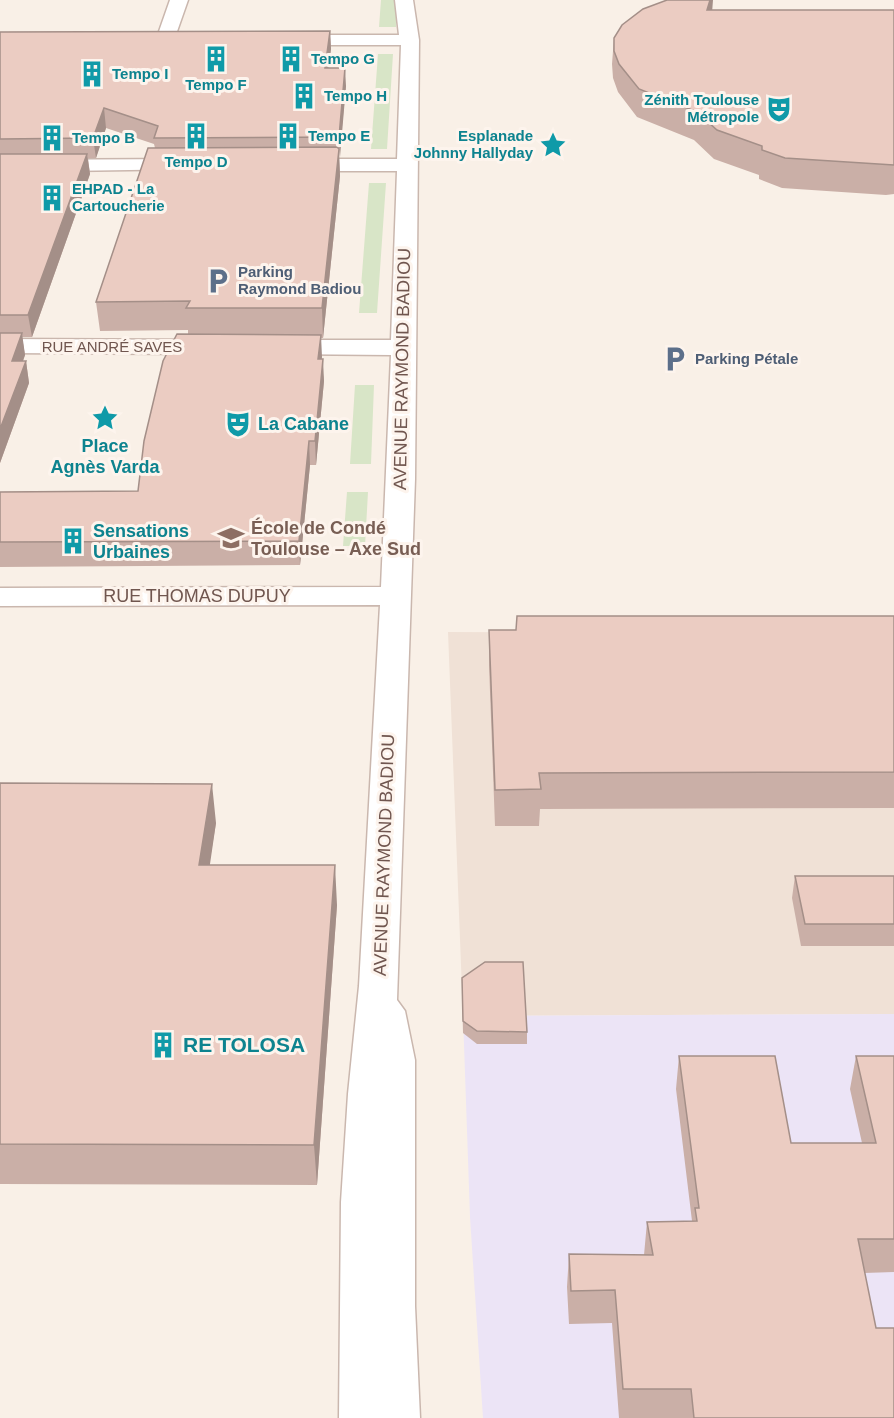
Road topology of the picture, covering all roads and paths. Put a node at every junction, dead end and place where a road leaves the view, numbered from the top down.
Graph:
1 (179, 0) edge
2 (404, 0) edge
3 (417, 0) edge
4 (141, 40) edge
5 (165, 40) junction
6 (188, 40) edge
7 (269, 40) edge
8 (410, 40) junction
9 (204, 165) edge
10 (272, 165) edge
11 (405, 165) junction
12 (0, 166) edge
13 (0, 346) edge
14 (404, 348) junction
15 (395, 596) junction
16 (0, 597) edge
17 (379, 986) junction
18 (363, 1418) edge
19 (396, 1418) edge

1 - 5 street
2 - 8 street, AVENUE RAYMOND BADIOU
3 - 8 street, AVENUE RAYMOND BADIOU
4 - 5 street
5 - 6 street
7 - 8 street
8 - 11 street, AVENUE RAYMOND BADIOU
9 - 12 street
10 - 11 street
11 - 14 street, AVENUE RAYMOND BADIOU
13 - 14 street, RUE ANDRÉ SAVES
14 - 15 street, AVENUE RAYMOND BADIOU
15 - 16 street, RUE THOMAS DUPUY
15 - 17 street, AVENUE RAYMOND BADIOU
17 - 18 street, AVENUE RAYMOND BADIOU
17 - 19 street, AVENUE RAYMOND BADIOU

